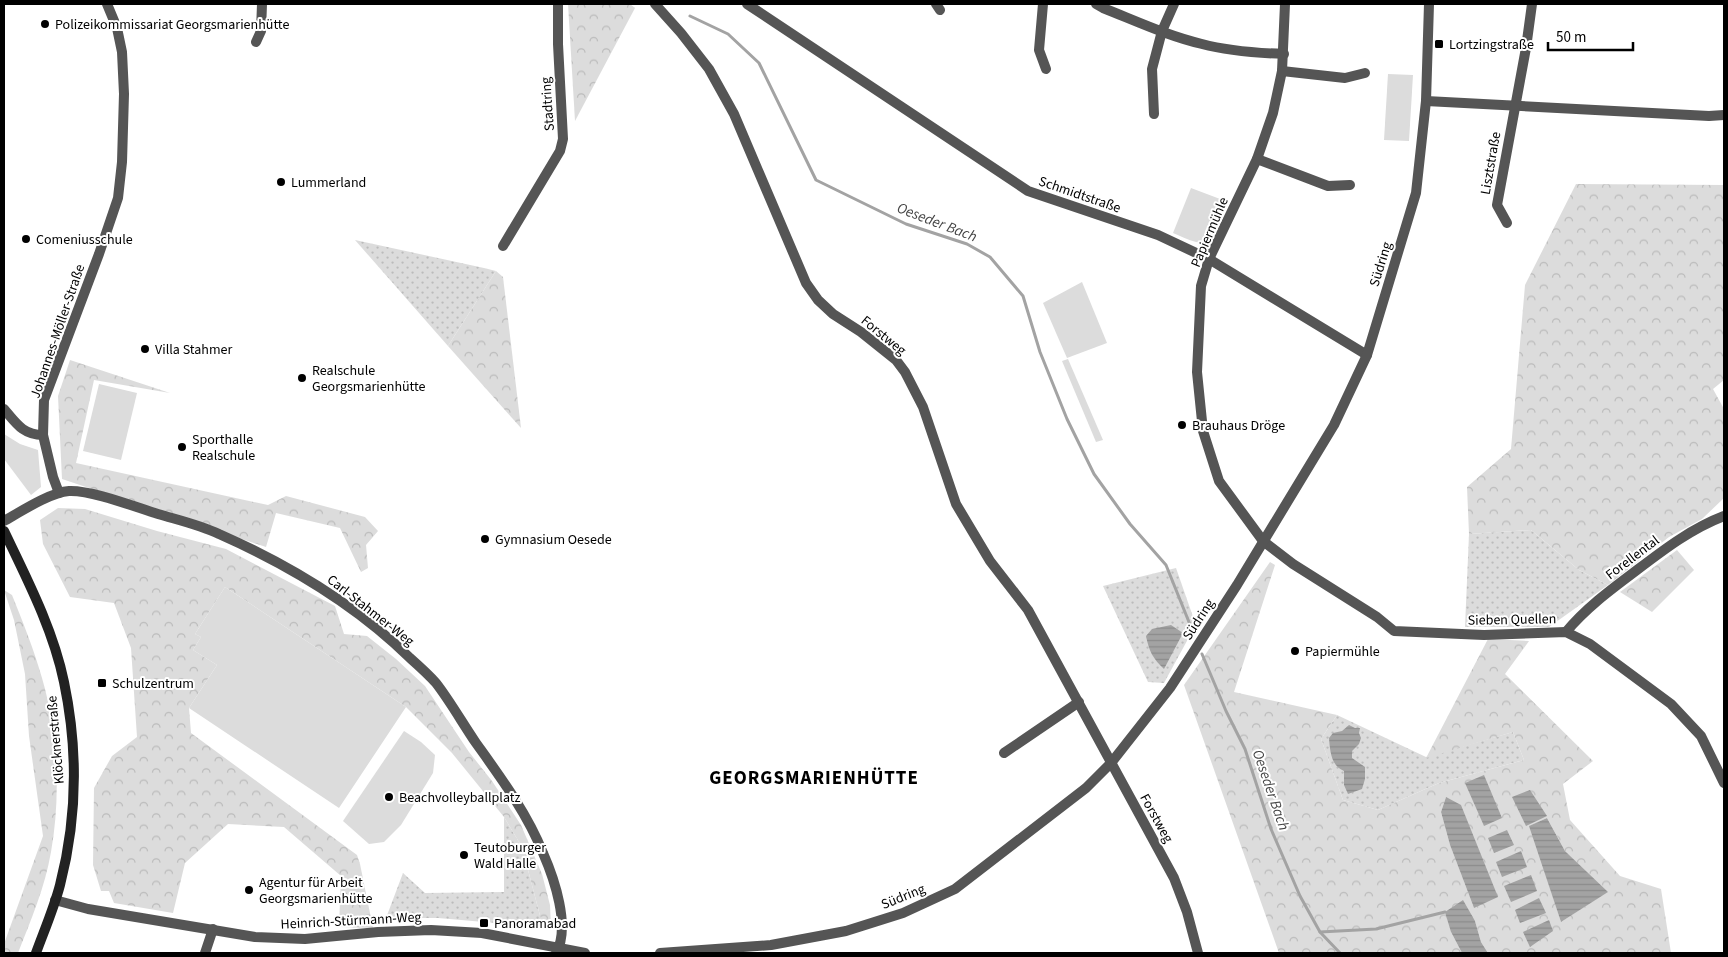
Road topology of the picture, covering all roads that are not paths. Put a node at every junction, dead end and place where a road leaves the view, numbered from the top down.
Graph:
1 (107, 4) edge
2 (262, 4) edge
3 (558, 4) edge
4 (655, 4) edge
5 (747, 4) edge
6 (1043, 4) edge
7 (1096, 4) edge
8 (1174, 4) edge
9 (1285, 4) edge
10 (1429, 4) edge
11 (1532, 4) edge
12 (1162, 32) junction
13 (256, 42) dead end
14 (1284, 54) junction
15 (1046, 69) dead end
16 (1282, 71) junction
17 (1364, 73) dead end
18 (1426, 100) junction
19 (1514, 106) junction
20 (1154, 114) dead end
21 (1724, 115) edge
22 (1257, 159) junction
23 (1350, 186) dead end
24 (1507, 223) dead end
25 (503, 246) dead end
26 (1209, 259) junction
27 (1367, 355) junction
28 (4, 410) edge
29 (44, 435) junction
30 (59, 493) junction
31 (1724, 516) edge
32 (4, 521) edge
33 (4, 531) edge
34 (1263, 541) junction
35 (1566, 632) junction
36 (1079, 702) junction
37 (1004, 753) dead end
38 (1111, 763) junction
39 (1724, 783) edge
40 (55, 900) junction
41 (213, 929) junction
42 (558, 951) edge
43 (36, 953) edge
44 (205, 953) edge
45 (585, 953) edge
46 (660, 953) edge
47 (1198, 953) edge

1 - 29 street, Johannes-Möller-Straße
2 - 13 street
3 - 25 street, Stadtring
4 - 36 street, Forstweg
5 - 26 street, Schmidtstraße
6 - 15 street
7 - 12 street
8 - 12 street
9 - 14 street, Papiermühle
10 - 18 street, Südring
11 - 19 street, Lisztstraße
12 - 14 street
12 - 20 street
14 - 16 street, Papiermühle
16 - 17 street
16 - 22 street, Papiermühle
18 - 19 street
18 - 27 street, Südring
19 - 21 street
19 - 24 street, Lisztstraße
22 - 23 street
22 - 26 street, Papiermühle
26 - 27 street, Schmidtstraße
26 - 34 street, Papiermühle
27 - 34 street, Südring
28 - 29 street
29 - 30 street, Johannes-Möller-Straße
30 - 32 street, Carl-Stahmer-Weg
30 - 42 street, Carl-Stahmer-Weg
31 - 35 street, Forellental
33 - 40 main road, Klöcknerstraße
34 - 35 street, Sieben Quellen
34 - 38 street, Südring
35 - 39 street, Sieben Quellen
36 - 37 street
36 - 38 street, Forstweg
38 - 46 street, Südring
38 - 47 street, Forstweg
40 - 41 street, Heinrich-Stürmann-Weg
40 - 43 main road, Klöcknerstraße
41 - 42 street, Heinrich-Stürmann-Weg
41 - 44 street
42 - 45 street

